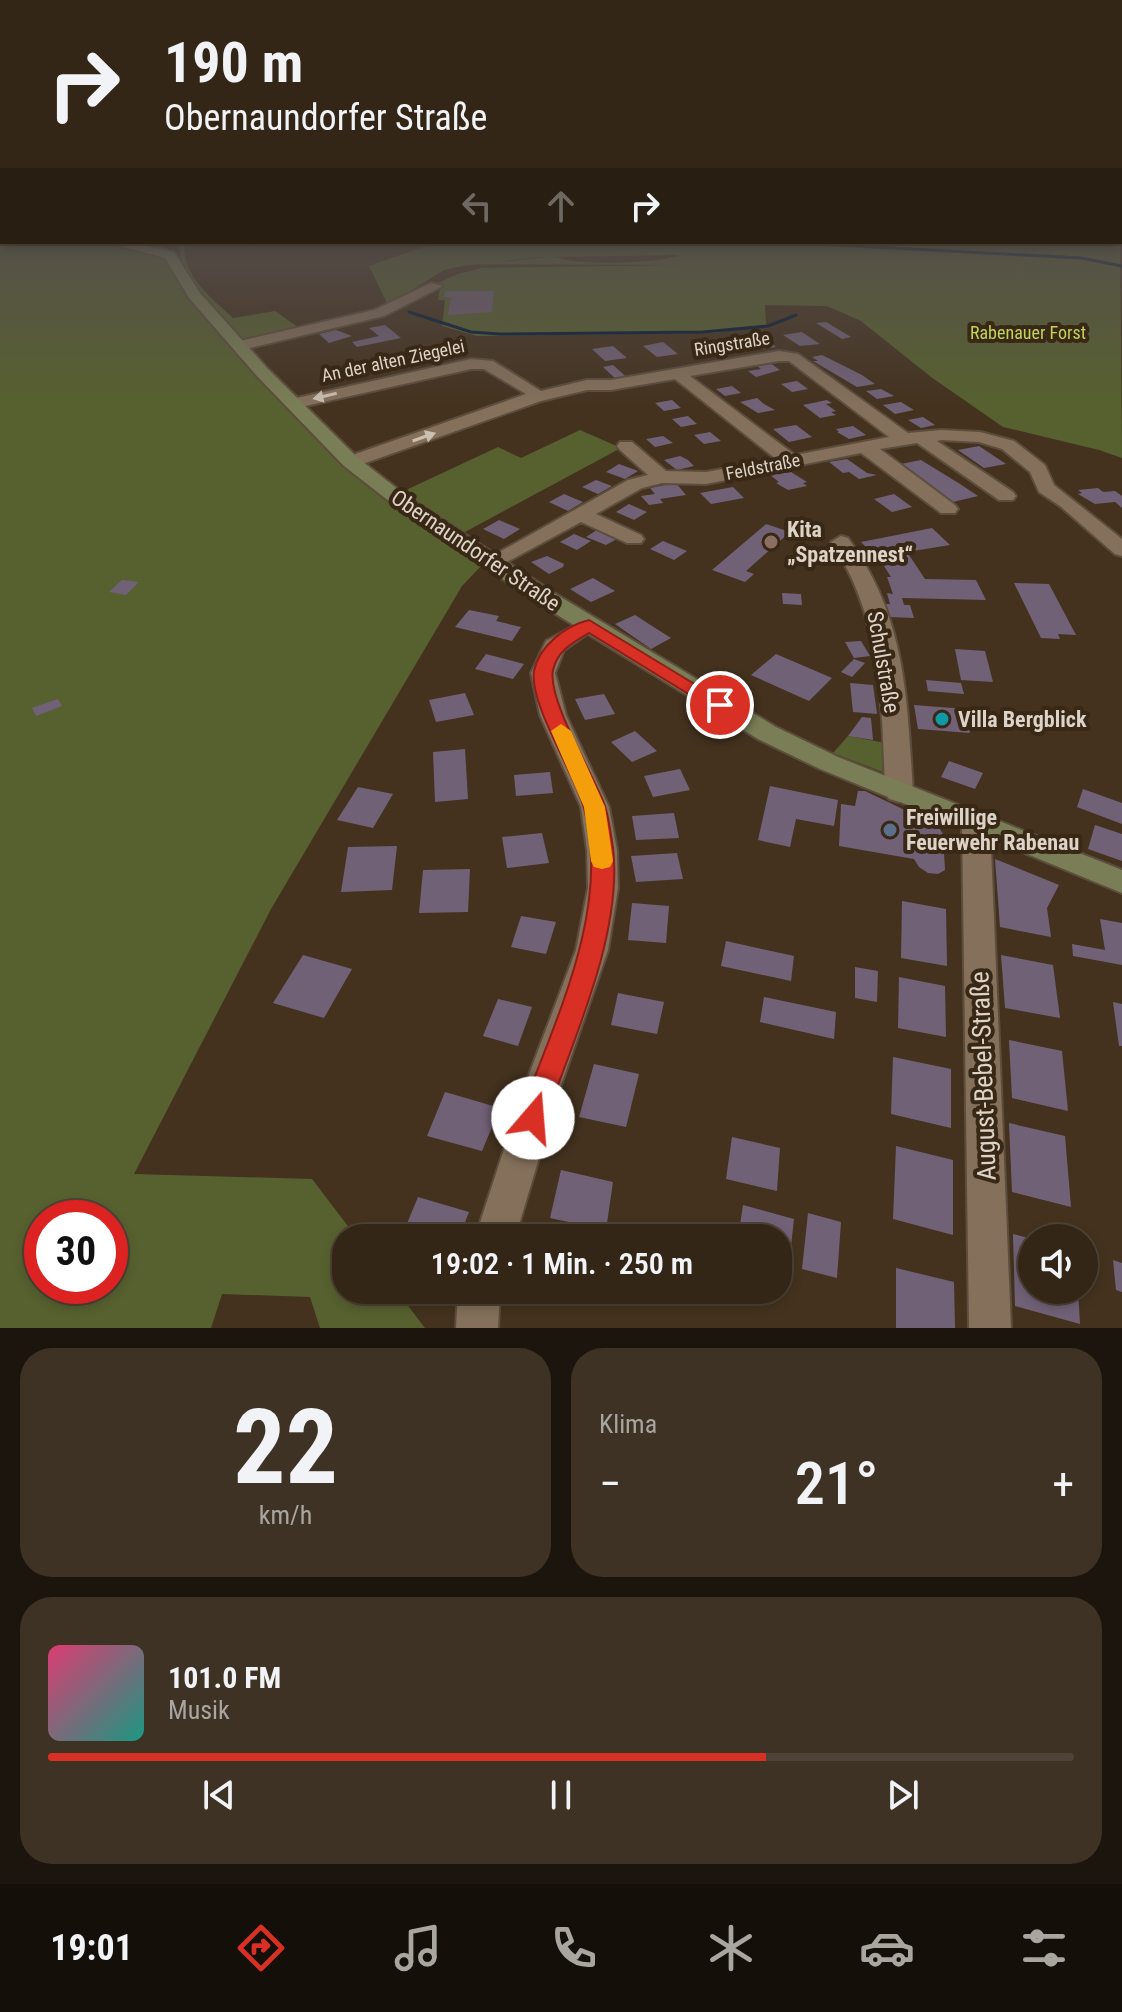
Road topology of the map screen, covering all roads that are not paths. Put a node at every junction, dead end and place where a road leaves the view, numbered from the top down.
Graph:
1 (186, 282) edge
2 (436, 286) dead end
3 (241, 345) junction
4 (677, 374) dead end
5 (535, 397) junction
6 (292, 404) junction
7 (912, 438) junction
8 (626, 446) dead end
9 (865, 447) junction
10 (791, 461) junction
11 (351, 462) junction
12 (661, 477) junction
13 (1006, 496) dead end
14 (948, 509) dead end
15 (582, 515) junction
16 (634, 539) dead end
17 (841, 542) dead end
18 (1122, 550) edge
19 (494, 563) junction
20 (589, 625) junction
21 (899, 792) junction
22 (976, 824) junction
23 (1122, 882) edge
24 (499, 1224) edge
25 (478, 1304) edge
26 (477, 1328) edge
27 (990, 1328) edge

1 - 3 street, Obernaundorfer Straße
2 - 3 street
3 - 6 street, Obernaundorfer Straße
4 - 5 street
5 -> 6 street, An der alten Ziegelei
11 -> 5 street
6 - 11 street, Obernaundorfer Straße
7 - 9 street, Feldstraße
7 - 10 street, Ringstraße
7 - 13 street
7 - 18 street, Feldstraße
8 - 12 street
9 - 10 street, Feldstraße
9 - 14 street
10 - 12 street, Feldstraße
11 - 19 street, Obernaundorfer Straße
12 - 15 street, Feldstraße
15 - 16 street
15 - 19 street, Feldstraße
17 - 21 street, Schulstraße
19 - 20 street, Obernaundorfer Straße
20 - 21 street, Obernaundorfer Straße
20 - 24 street
21 - 22 street, Obernaundorfer Straße
22 - 23 street, Obernaundorfer Straße
22 - 27 street, August-Bebel-Straße
25 - 26 street

